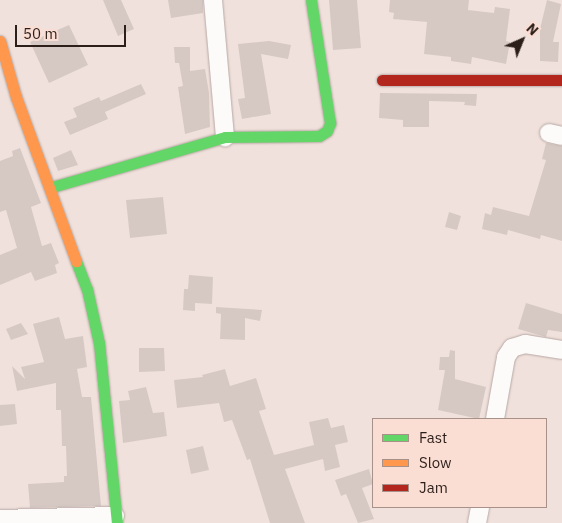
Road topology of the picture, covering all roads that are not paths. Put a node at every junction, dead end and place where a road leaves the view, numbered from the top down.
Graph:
1 (213, 0) edge
2 (311, 0) edge
3 (0, 41) edge
4 (382, 80) dead end
5 (562, 80) edge
6 (225, 137) junction
7 (52, 187) junction
8 (562, 350) edge
9 (495, 418) edge
10 (480, 508) edge
11 (0, 519) edge
12 (116, 519) edge
13 (59, 521) edge
14 (477, 523) edge

1 - 6 street
2 - 6 street
3 - 7 street
4 - 5 street
6 - 7 street
7 - 12 street
8 - 9 street
10 - 14 street
11 - 13 street
12 - 13 street

